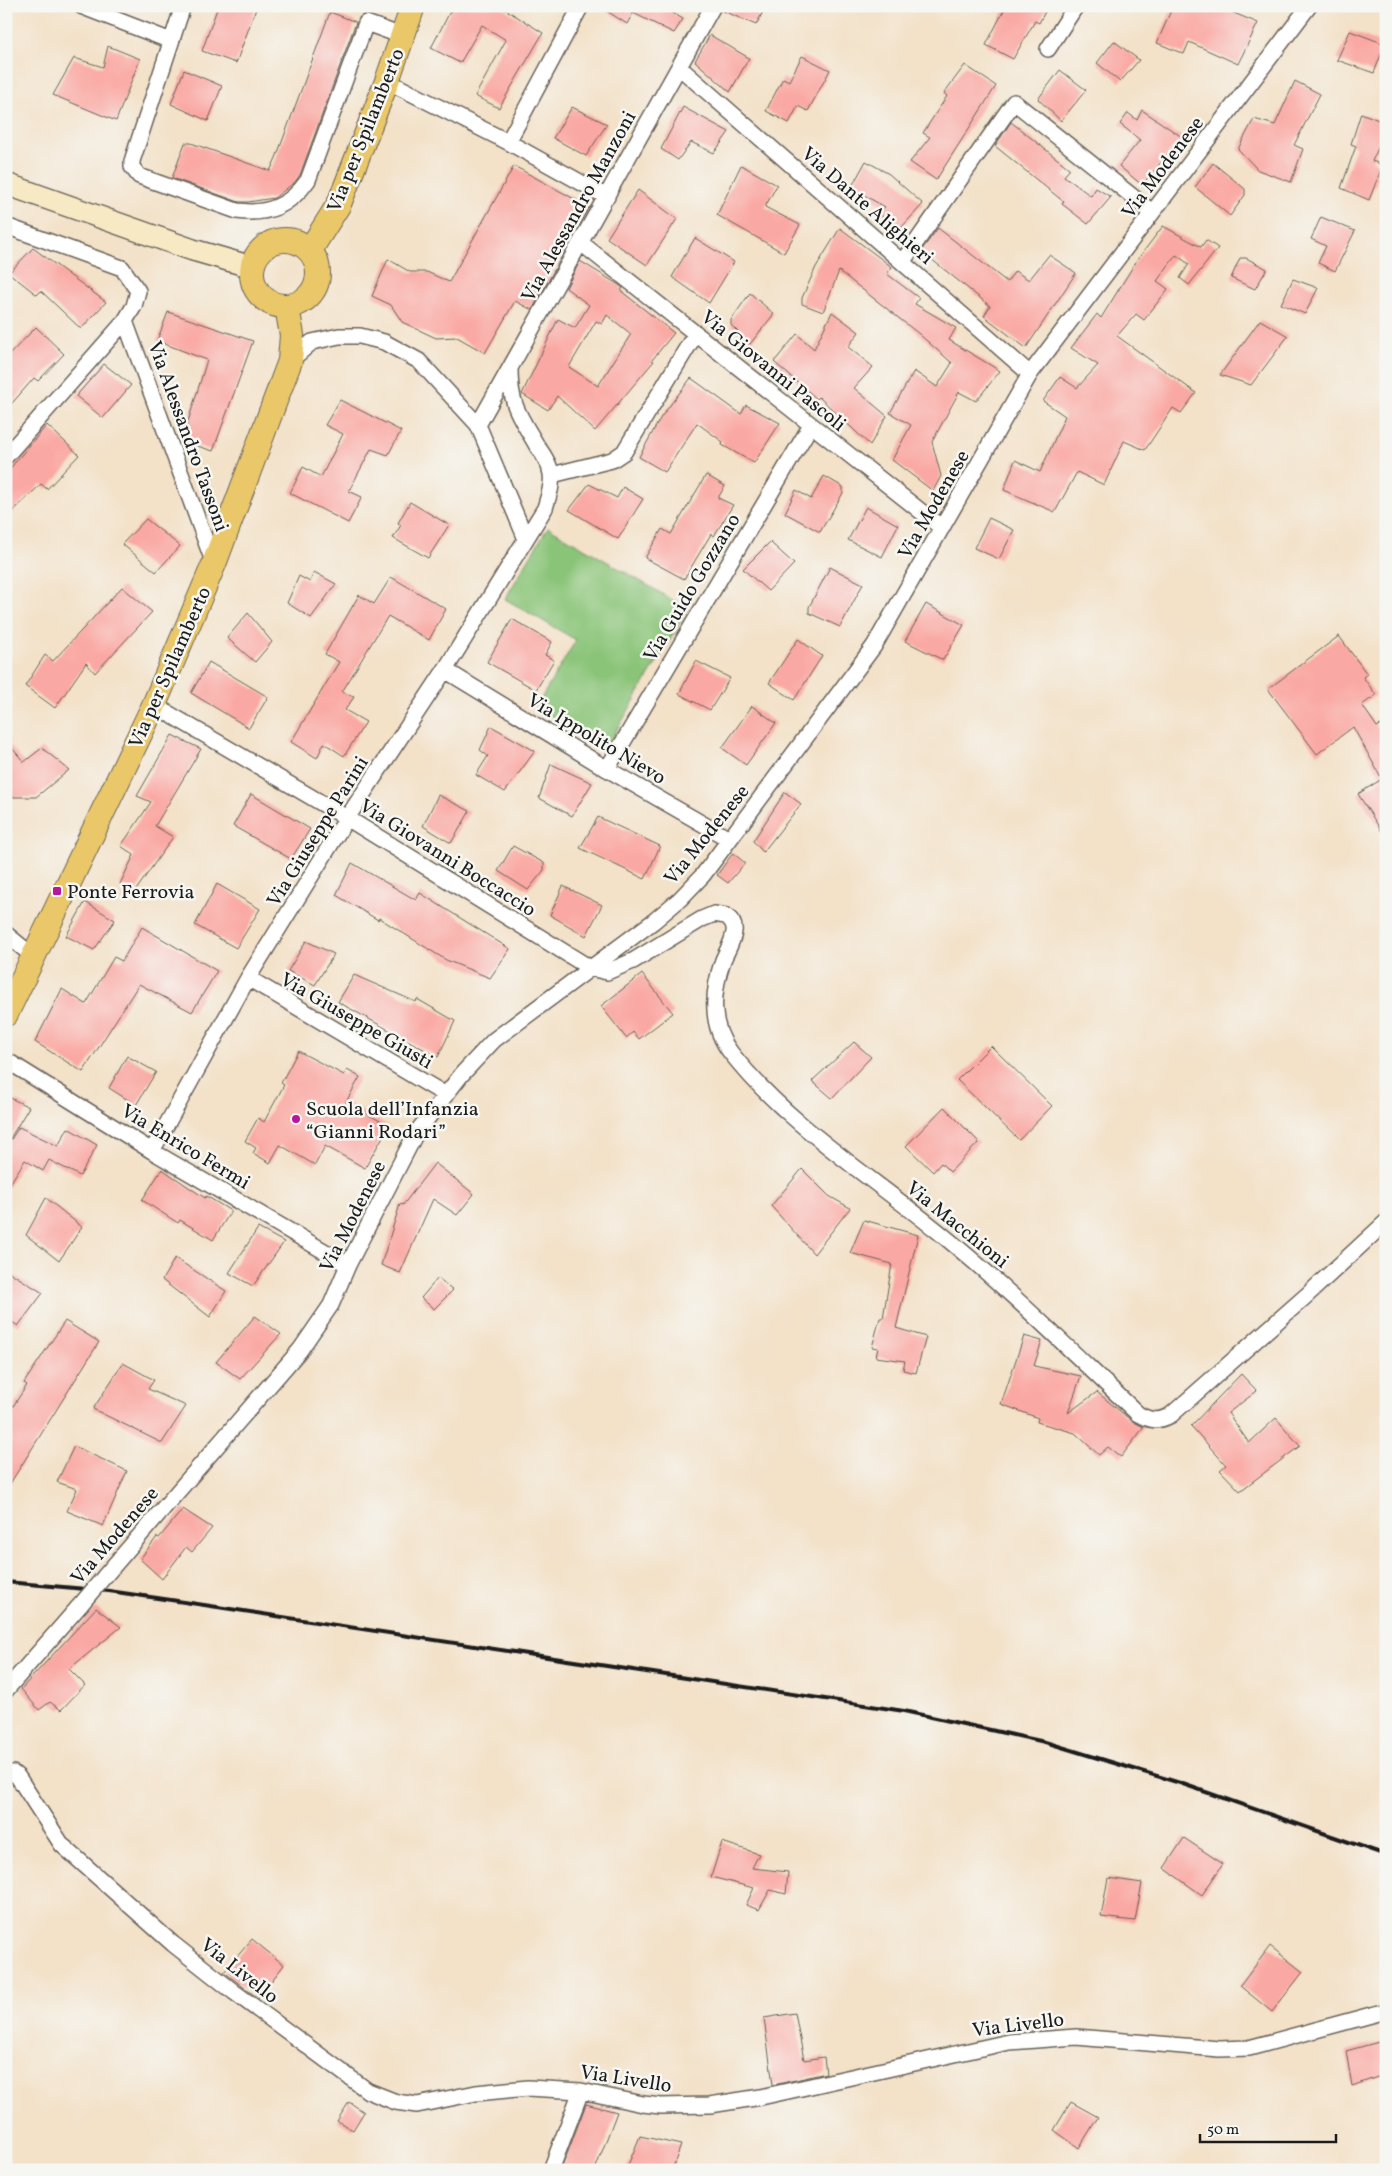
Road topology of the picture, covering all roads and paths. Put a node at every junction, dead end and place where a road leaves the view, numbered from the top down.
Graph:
1 (81, 6) edge
2 (183, 6) edge
3 (413, 6) edge
4 (581, 6) edge
5 (713, 6) edge
6 (1076, 6) edge
7 (1309, 6) edge
8 (402, 36) junction
9 (170, 41) junction
10 (1048, 49) dead end
11 (679, 67) junction
12 (387, 81) junction
13 (508, 142) junction
14 (6, 184) edge
15 (607, 196) junction
16 (1152, 212) junction
17 (6, 226) edge
18 (581, 243) junction
19 (310, 250) junction
20 (903, 261) junction
21 (252, 267) junction
22 (287, 307) junction
23 (126, 321) junction
24 (696, 333) junction
25 (290, 361) junction
26 (510, 370) junction
27 (1030, 374) junction
28 (478, 425) junction
29 (811, 425) junction
30 (6, 456) edge
31 (552, 475) junction
32 (942, 528) junction
33 (526, 539) junction
34 (214, 564) junction
35 (445, 670) junction
36 (154, 705) junction
37 (606, 769) junction
38 (347, 818) junction
39 (729, 839) junction
40 (6, 934) edge
41 (34, 957) junction
42 (590, 968) junction
43 (248, 978) junction
44 (6, 1014) edge
45 (6, 1060) edge
46 (446, 1095) junction
47 (152, 1151) junction
48 (1386, 1222) edge
49 (348, 1265) junction
50 (6, 1690) edge
51 (6, 1773) edge
52 (1386, 2011) edge
53 (581, 2091) junction
54 (551, 2170) edge

1 - 9 street
2 - 9 street
3 - 8 main road, Via per Spilamberto
4 - 13 street
5 - 11 street, Via Alessandro Manzoni
6 - 10 street
7 - 16 street, Via Modenese
8 - 9 street
8 - 12 main road, Via per Spilamberto
11 - 15 street, Via Alessandro Manzoni
11 - 20 street, Via Dante Alighieri
12 - 13 street
12 - 19 main road, Via per Spilamberto
13 - 15 street
14 - 21 main road
15 - 18 street, Via Alessandro Manzoni
16 - 20 street
16 - 27 street, Via Modenese
17 - 23 street, Via Alessandro Tassoni
18 - 24 street, Via Giovanni Pascoli
18 - 26 street, Via Alessandro Manzoni
19 - 21 main road
19 - 22 main road
20 - 27 street, Via Dante Alighieri
21 - 22 main road
22 - 25 main road, Via per Spilamberto
23 - 30 street, Via Alessandro Tassoni
23 - 34 street, Via Alessandro Tassoni
24 - 29 street, Via Giovanni Pascoli
24 - 31 street
25 - 28 street
25 - 34 main road, Via per Spilamberto
26 - 28 street, Via Alessandro Manzoni
26 - 31 street
27 - 32 street, Via Modenese
28 - 33 street
29 - 32 street, Via Giovanni Pascoli
29 - 37 street, Via Guido Gozzano
31 - 33 street, Via Giuseppe Parini
32 - 39 street, Via Modenese
33 - 35 street, Via Giuseppe Parini
34 - 36 main road, Via per Spilamberto
35 - 37 street, Via Ippolito Nievo
35 - 38 street, Via Giuseppe Parini
36 - 38 street, Via Giovanni Boccaccio
36 - 41 main road, Via per Spilamberto
37 - 39 street, Via Ippolito Nievo
38 - 42 street, Via Giovanni Boccaccio
38 - 43 street, Via Giuseppe Parini
39 - 42 street, Via Modenese
40 - 41 street
41 - 44 main road, Via per Spilamberto
42 - 46 street, Via Modenese
42 - 48 street, Via Macchioni
43 - 46 street, Via Giuseppe Giusti
43 - 47 street, Via Giuseppe Parini
45 - 47 street, Via Enrico Fermi
46 - 49 street, Via Modenese
47 - 49 street, Via Enrico Fermi
49 - 50 street, Via Modenese, bridge
51 - 53 street, Via Livello
52 - 53 street, Via Livello
53 - 54 street

